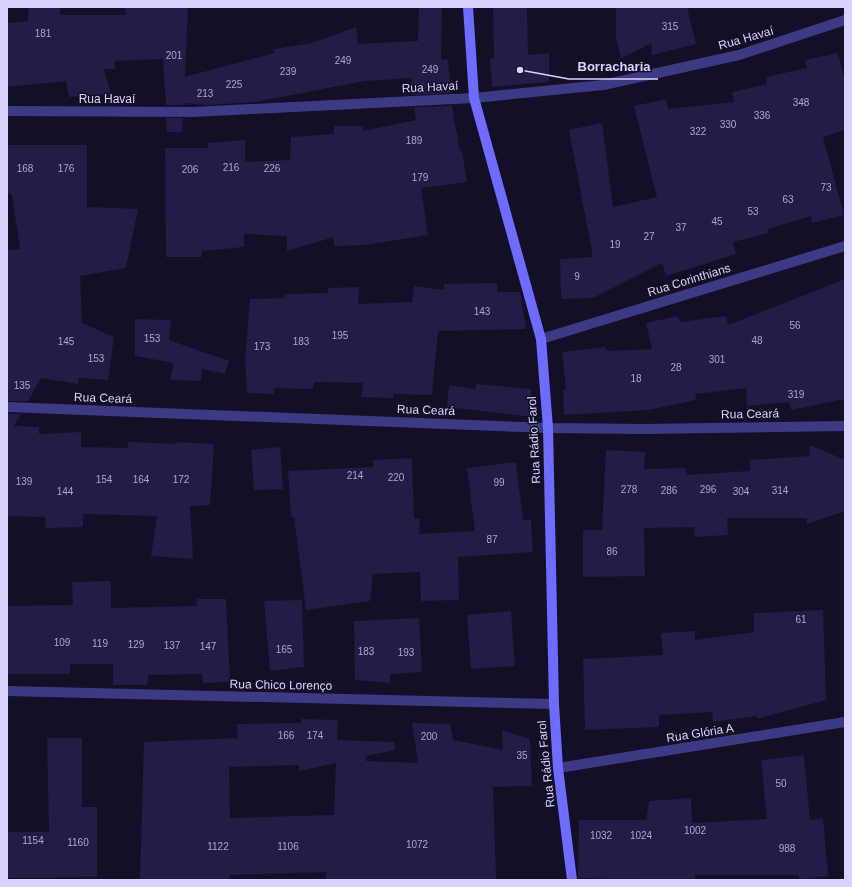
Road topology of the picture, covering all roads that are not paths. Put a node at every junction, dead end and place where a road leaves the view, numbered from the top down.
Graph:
1 (468, 7) edge
2 (845, 20) edge
3 (474, 98) junction
4 (7, 112) edge
5 (845, 246) edge
6 (541, 339) junction
7 (7, 407) edge
8 (845, 426) edge
9 (548, 428) junction
10 (7, 691) edge
11 (554, 704) junction
12 (845, 722) edge
13 (558, 768) junction
14 (572, 880) edge

1 - 3 street, Rua Rádio Farol
2 - 3 street, Rua Havaí
3 - 4 street, Rua Havaí
3 - 6 street, Rua Rádio Farol
5 - 6 street, Rua Corinthians
6 - 9 street, Rua Rádio Farol
7 - 9 street, Rua Ceará
8 - 9 street, Rua Ceará
9 - 11 street, Rua Rádio Farol
10 - 11 street, Rua Chico Lorenço
11 - 13 street, Rua Rádio Farol
12 - 13 street, Rua Glória A
13 - 14 street, Rua Rádio Farol

